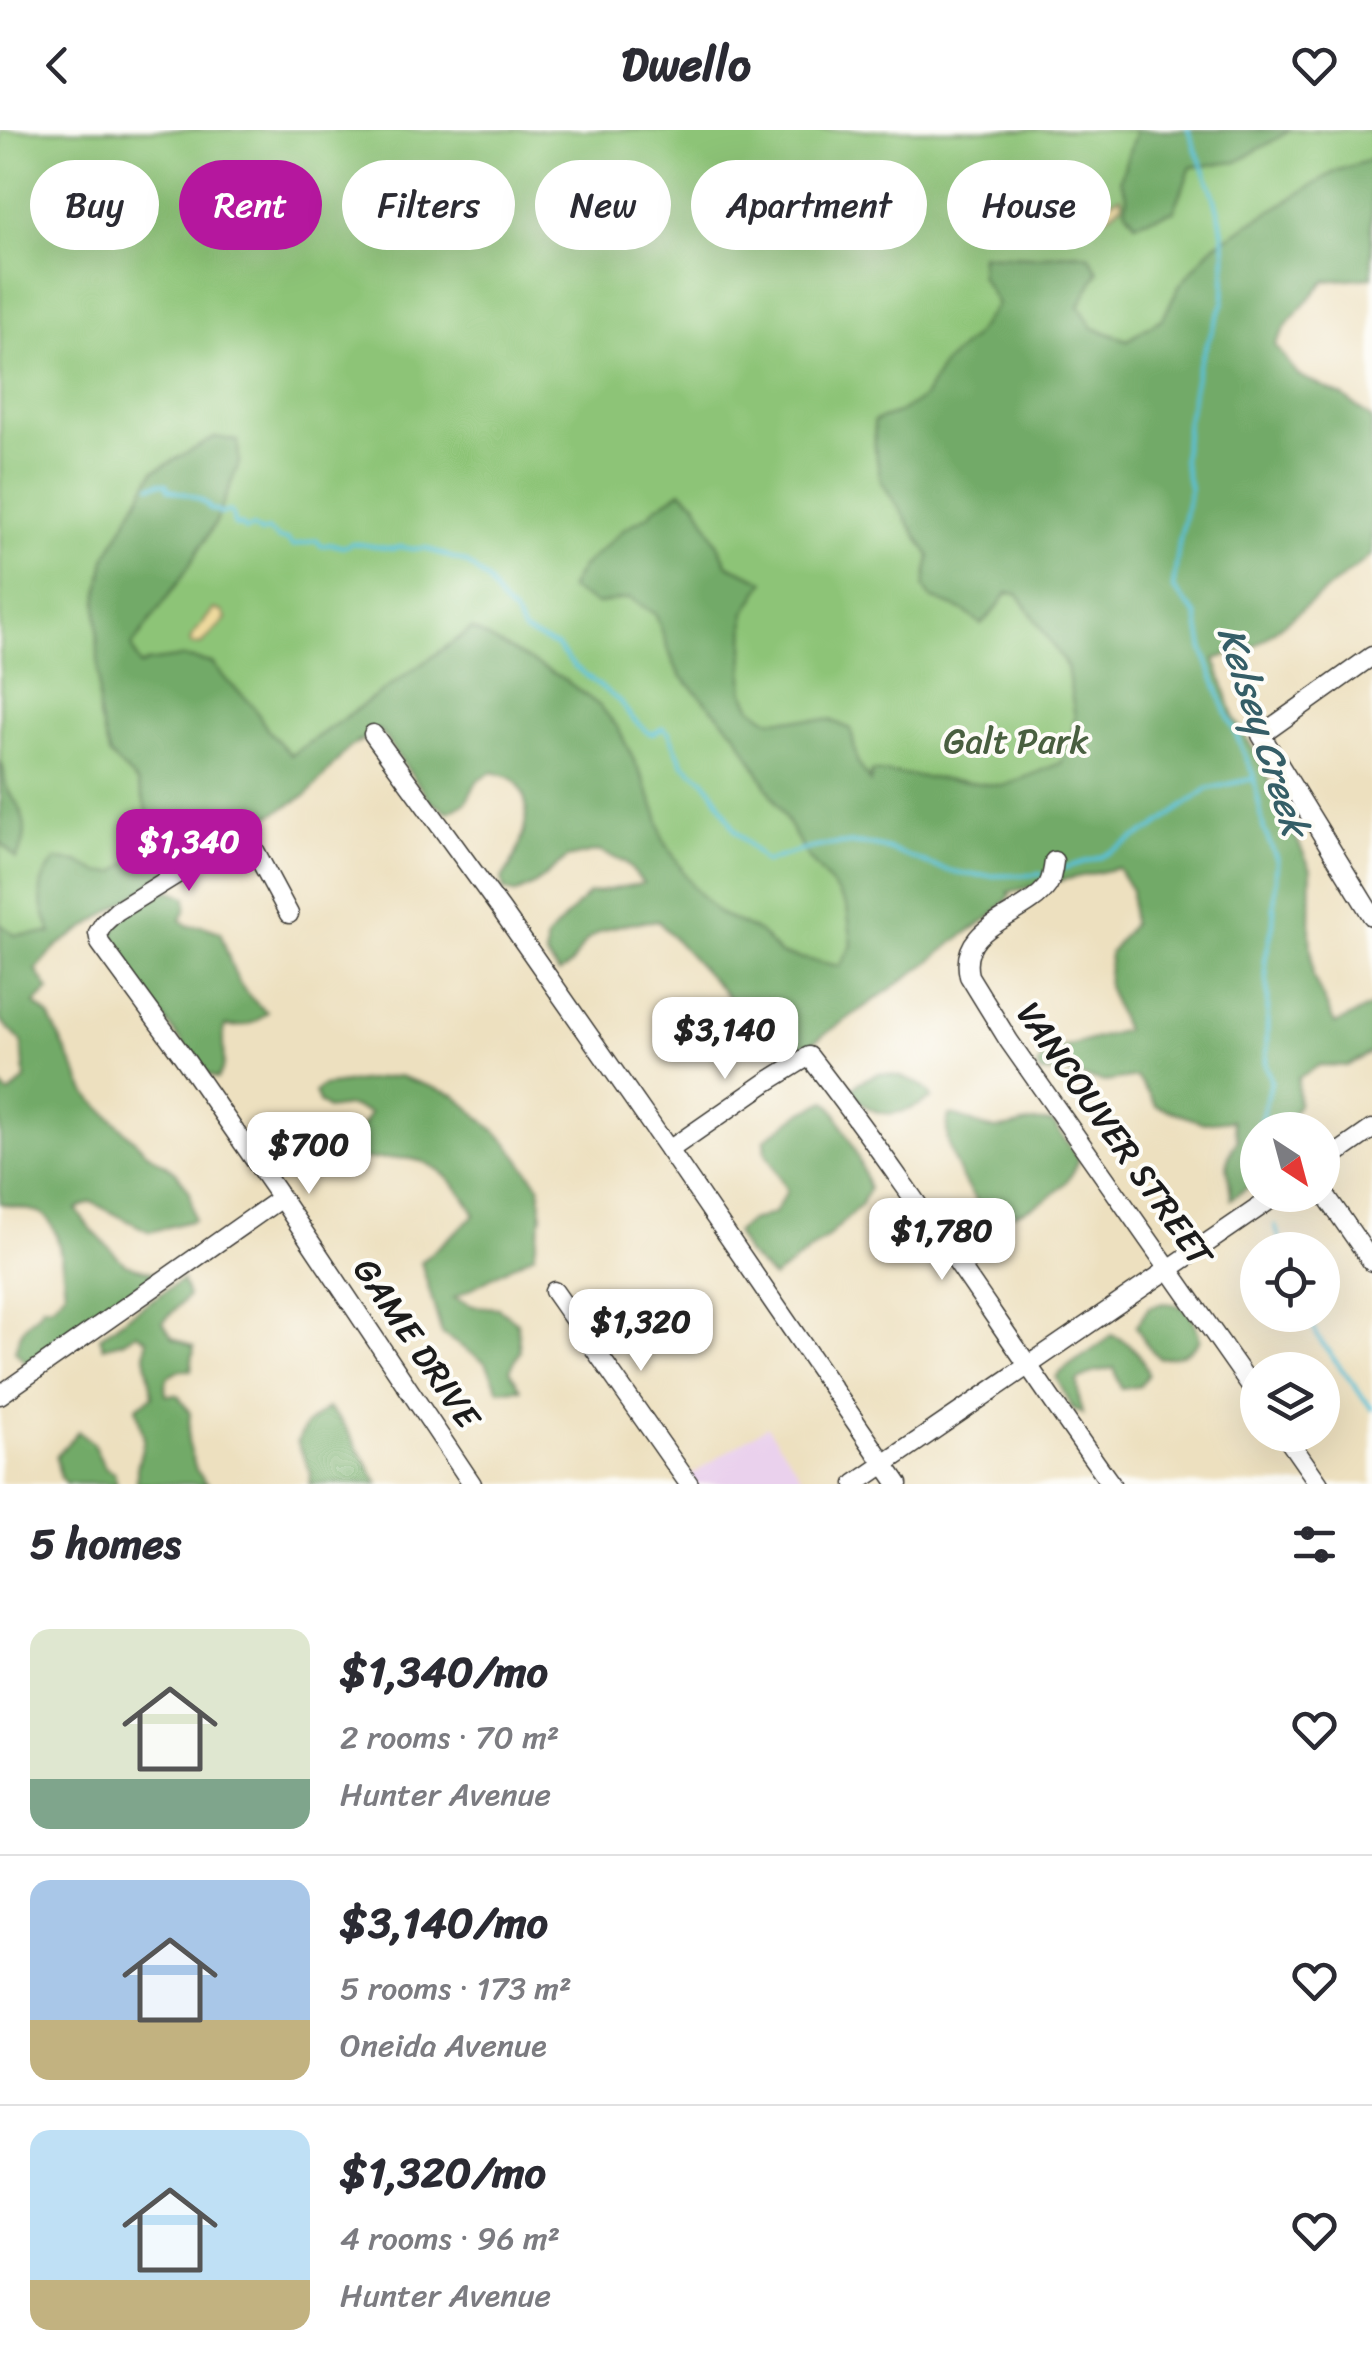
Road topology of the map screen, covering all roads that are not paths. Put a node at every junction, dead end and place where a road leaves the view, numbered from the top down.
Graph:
1 (1372, 656) edge
2 (373, 734) dead end
3 (1054, 862) dead end
4 (288, 914) dead end
5 (1372, 916) edge
6 (1372, 1129) edge
7 (669, 1150) junction
8 (1340, 1151) edge
9 (281, 1198) junction
10 (1252, 1212) edge
11 (1337, 1212) edge
12 (1372, 1262) edge
13 (1170, 1268) junction
14 (554, 1290) dead end
15 (1029, 1366) junction
16 (1240, 1370) edge
17 (0, 1396) edge
18 (1296, 1452) edge
19 (884, 1465) junction
20 (472, 1484) edge
21 (689, 1484) edge
22 (855, 1484) edge
23 (898, 1484) edge
24 (1111, 1484) edge
25 (1319, 1484) edge

1 - 5 street
2 - 7 street
3 - 13 street, VANCOUVER STREET
4 - 9 street, GAME DRIVE
6 - 8 street
7 - 15 street
7 - 19 street
9 - 17 street
9 - 20 street, GAME DRIVE
10 - 13 street
11 - 12 street
13 - 15 street
13 - 16 street, VANCOUVER STREET
14 - 21 street
15 - 19 street
15 - 24 street
18 - 25 street
19 - 22 street
19 - 23 street

